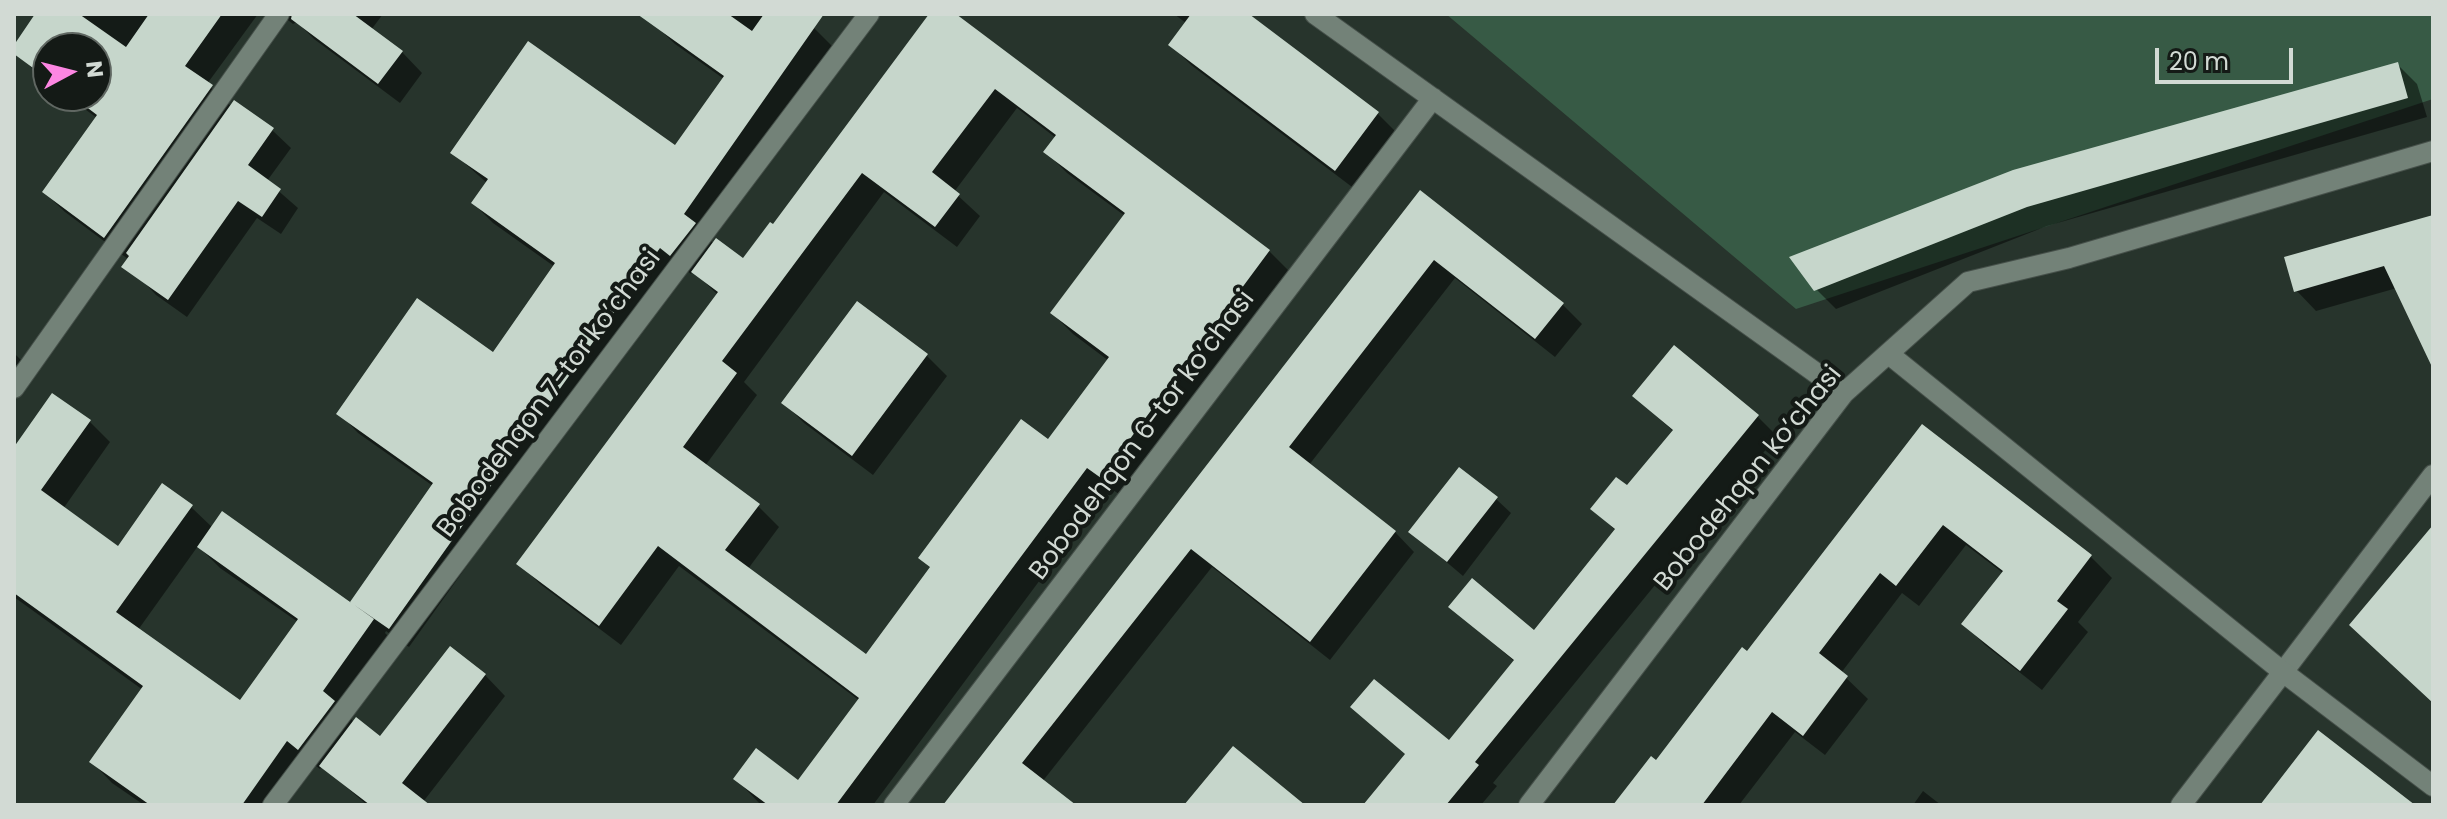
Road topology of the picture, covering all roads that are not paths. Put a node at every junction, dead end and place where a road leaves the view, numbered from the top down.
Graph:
1 (279, 14) edge
2 (869, 14) edge
3 (1315, 14) edge
4 (1433, 98) junction
5 (2433, 151) edge
6 (1890, 355) junction
7 (14, 388) edge
8 (1844, 393) junction
9 (2433, 475) edge
10 (2283, 672) junction
11 (2433, 786) edge
12 (273, 805) edge
13 (894, 805) edge
14 (1529, 805) edge
15 (2181, 805) edge

1 - 7 street
2 - 12 street, Bobodehqon 7-tor koʼchasi
3 - 4 street
4 - 8 street
4 - 13 street, Bobodehqon 6-tor koʼchasi
5 - 6 street, Bobodehqon koʼchasi
6 - 8 street, Bobodehqon koʼchasi
6 - 10 street
8 - 14 street, Bobodehqon koʼchasi
9 - 10 street
10 - 11 street
10 - 15 street

